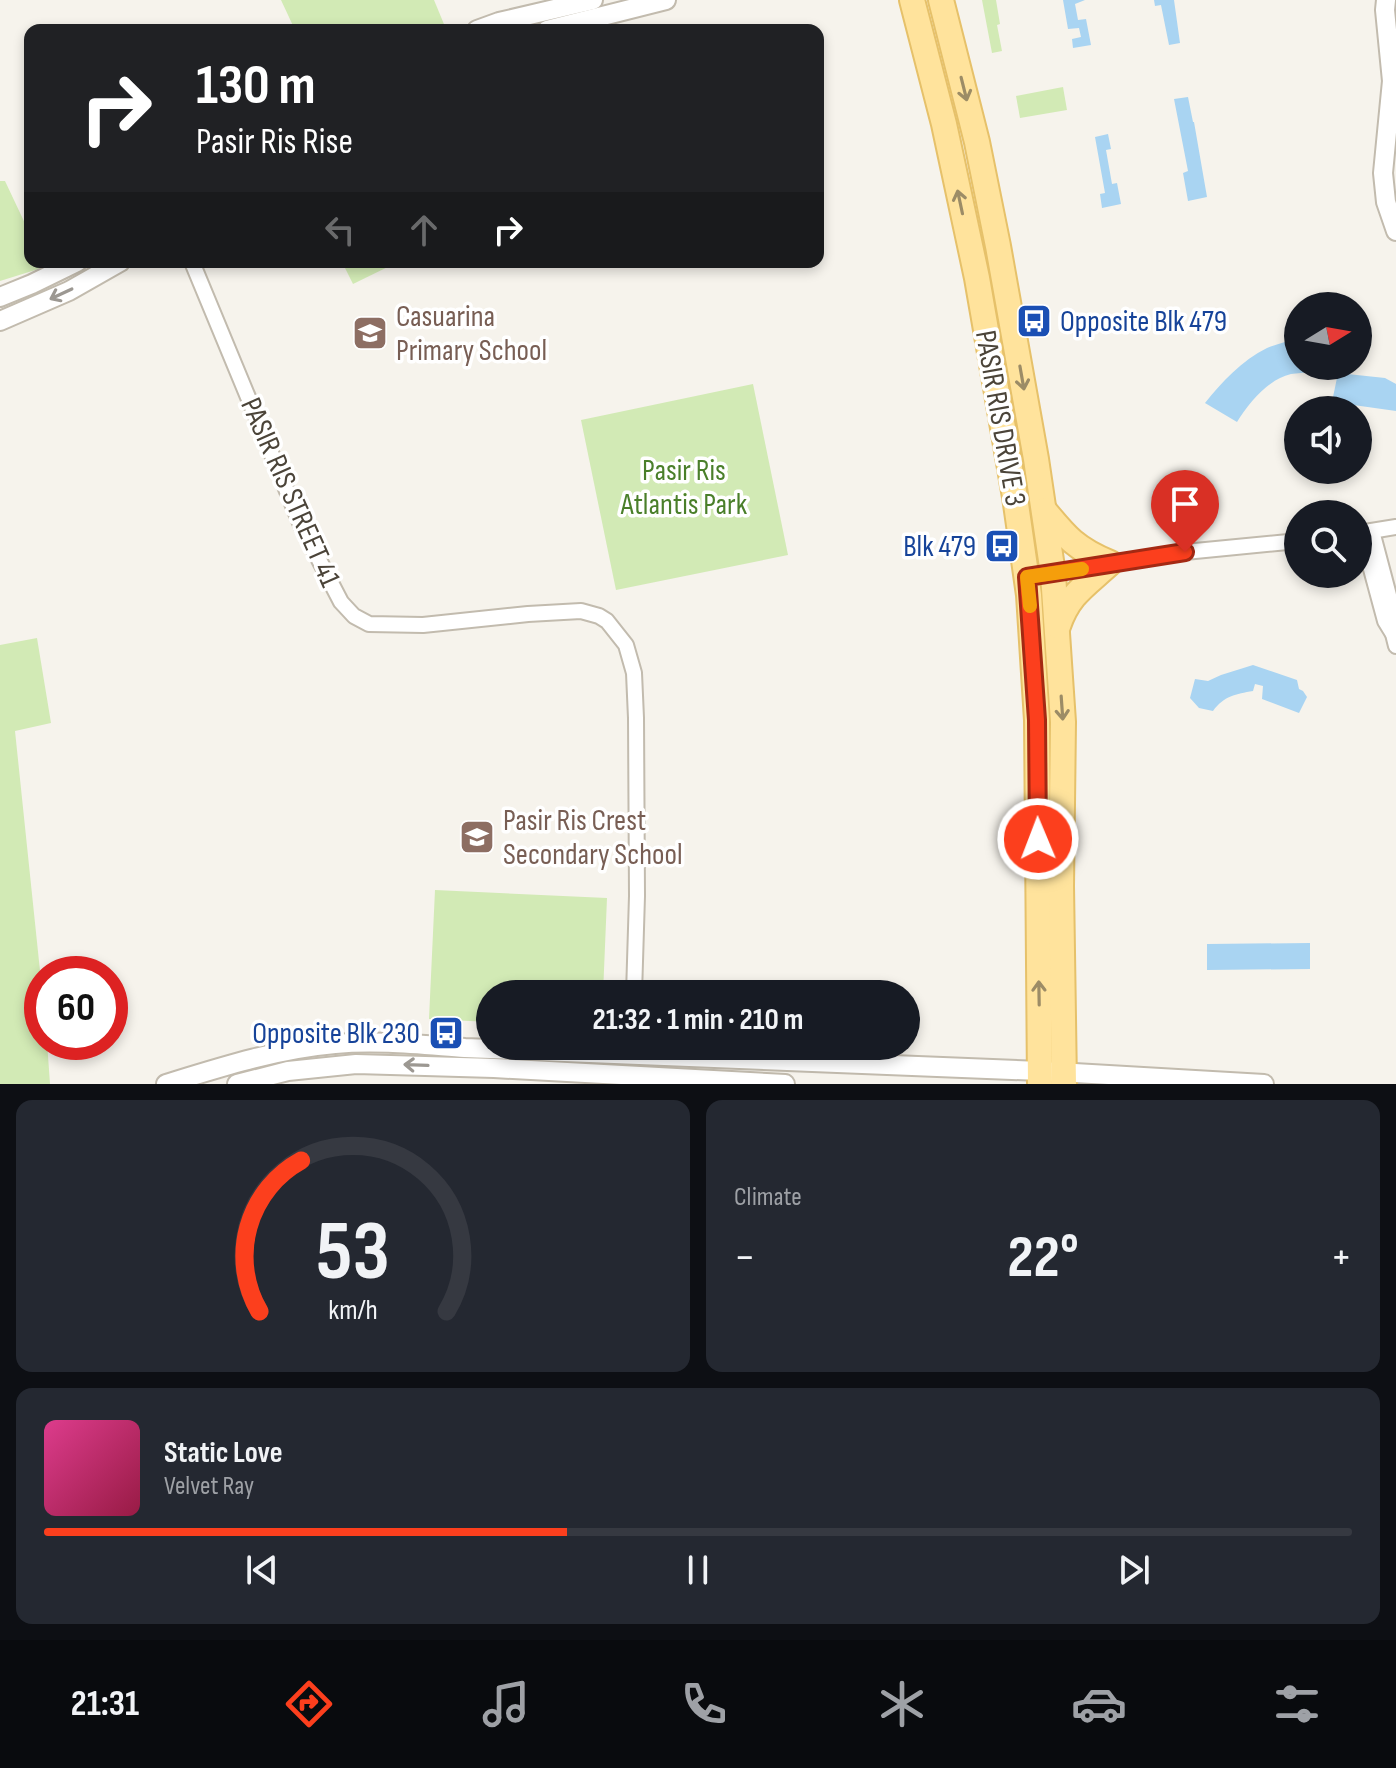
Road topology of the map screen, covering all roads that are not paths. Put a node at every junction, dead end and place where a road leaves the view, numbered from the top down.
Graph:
1 (593, 0) edge
2 (666, 0) edge
3 (900, 0) edge
4 (1372, 0) edge
5 (1386, 0) edge
6 (944, 4) edge
7 (915, 11) edge
8 (494, 24) edge
9 (571, 24) edge
10 (1389, 56) junction
11 (1396, 231) edge
12 (65, 268) edge
13 (109, 268) edge
14 (194, 268) edge
15 (0, 297) edge
16 (0, 321) edge
17 (1044, 510) junction
18 (1396, 527) edge
19 (1372, 531) edge
20 (1284, 542) edge
21 (1372, 554) edge
22 (1110, 563) junction
23 (1053, 574) junction
24 (1027, 577) junction
25 (1057, 631) junction
26 (1394, 640) edge
27 (634, 980) edge
28 (476, 1048) edge
29 (633, 1060) edge
30 (783, 1060) edge
31 (1052, 1078) edge
32 (632, 1080) edge
33 (166, 1084) edge
34 (237, 1084) edge
35 (785, 1084) edge
36 (1264, 1084) edge

1 - 8 street
2 - 9 street
3 - 7 main road
4 - 10 street
5 - 10 street
6 -> 17 main road, PASIR RIS DRIVE 3
24 -> 7 main road, PASIR RIS DRIVE 3
10 - 11 street
12 - 15 street
13 -> 16 street
14 - 27 street, PASIR RIS STREET 41
17 - 22 main road
17 - 23 main road, PASIR RIS DRIVE 3
18 - 19 street
20 - 22 street
21 - 26 street
22 - 23 street
22 - 25 main road
23 - 24 street
23 - 25 main road, PASIR RIS DRIVE 3
31 -> 24 main road, PASIR RIS DRIVE 3
25 -> 31 main road, PASIR RIS DRIVE 3
28 - 33 street
29 - 32 street
30 - 31 street
31 - 36 street
32 -> 34 street
32 - 35 street

